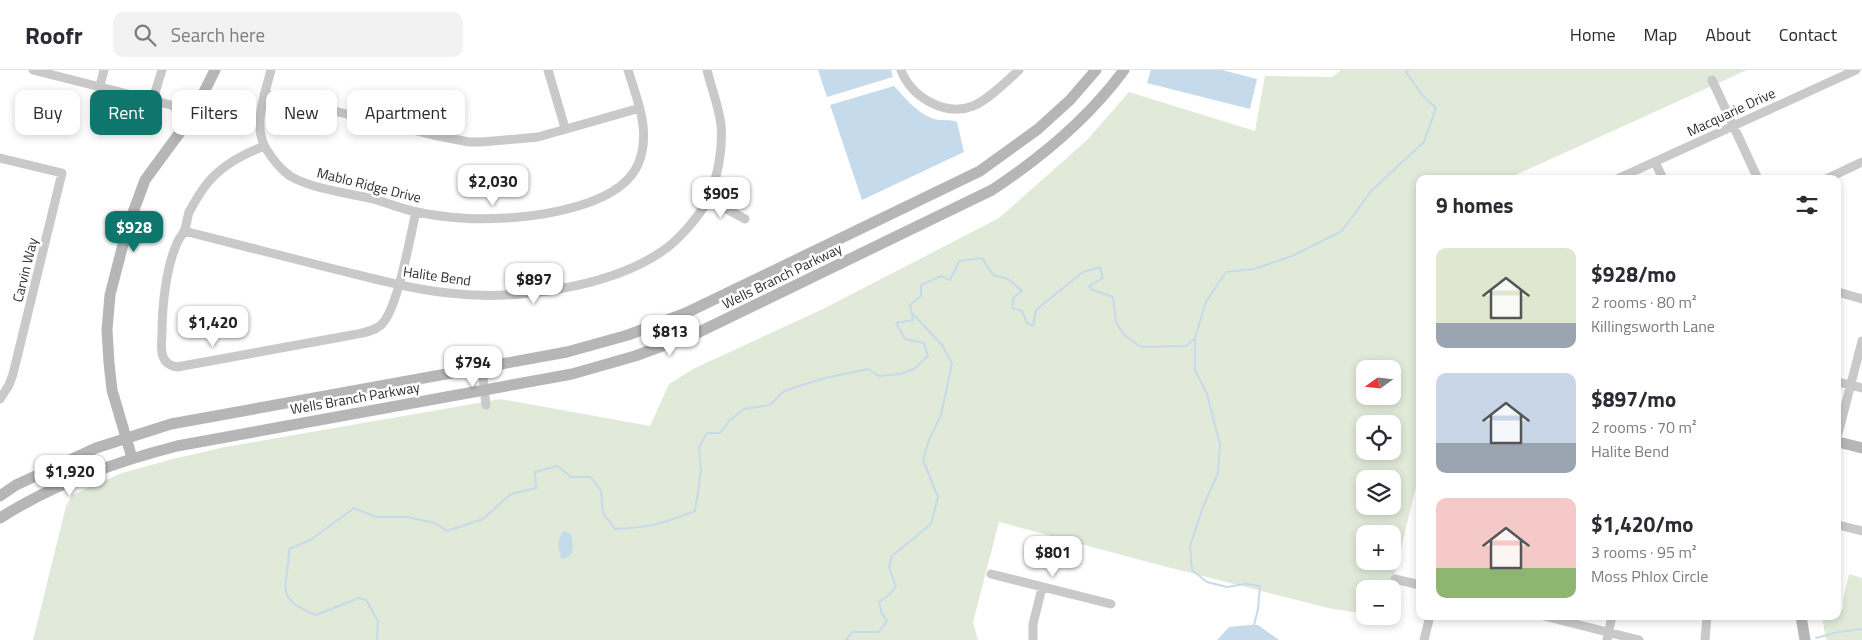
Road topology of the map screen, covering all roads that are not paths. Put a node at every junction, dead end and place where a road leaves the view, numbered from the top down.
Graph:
1 (33, 70) edge
2 (104, 70) edge
3 (162, 70) edge
4 (215, 70) edge
5 (271, 70) edge
6 (548, 70) edge
7 (628, 70) edge
8 (706, 70) edge
9 (901, 70) edge
10 (1019, 70) edge
11 (1096, 70) edge
12 (1124, 70) edge
13 (1856, 70) edge
14 (1712, 80) dead end
15 (100, 86) junction
16 (115, 90) edge
17 (156, 90) edge
18 (205, 90) edge
19 (264, 94) junction
20 (640, 108) junction
21 (1734, 126) junction
22 (565, 128) junction
23 (178, 135) edge
24 (264, 146) junction
25 (0, 158) edge
26 (1655, 162) junction
27 (1862, 162) edge
28 (1626, 175) edge
29 (1661, 175) edge
30 (1756, 175) edge
31 (1834, 175) edge
32 (708, 199) junction
33 (416, 212) junction
34 (745, 219) dead end
35 (184, 231) junction
36 (399, 285) junction
37 (1841, 293) edge
38 (1862, 299) edge
39 (1862, 341) edge
40 (482, 368) junction
41 (1841, 383) edge
42 (1850, 385) junction
43 (1862, 388) edge
44 (485, 390) junction
45 (0, 399) edge
46 (486, 405) dead end
47 (1841, 422) edge
48 (125, 438) junction
49 (1841, 443) edge
50 (1862, 448) edge
51 (132, 458) junction
52 (0, 496) edge
53 (0, 518) edge
54 (1841, 526) edge
55 (1862, 531) edge
56 (990, 574) dead end
57 (1395, 579) dead end
58 (1416, 584) edge
59 (1042, 588) junction
60 (1111, 604) dead end
61 (1429, 620) edge
62 (1557, 620) edge
63 (1611, 620) edge
64 (1707, 620) edge
65 (1801, 620) edge
66 (1608, 636) edge
67 (1033, 640) edge
68 (1424, 640) edge
69 (1639, 640) edge
70 (1705, 640) edge
71 (1805, 640) edge

1 - 15 street
2 - 15 street
3 - 17 street
4 - 18 street
5 - 19 street
6 - 22 street
7 - 20 street, Mablo Ridge Drive
8 - 32 street, Halite Bend
9 - 10 street
11 - 40 street, Wells Branch Parkway
12 - 44 street, Wells Branch Parkway
13 - 21 street, Macquarie Drive
14 - 21 street
15 - 16 street
19 - 22 street
19 - 24 street
20 - 22 street
20 - 33 street, Mablo Ridge Drive
21 - 26 street, Macquarie Drive
21 - 30 street
23 - 48 street
24 - 33 street, Mablo Ridge Drive
24 - 35 street
25 - 45 street, Carvin Way
26 - 28 street, Macquarie Drive
26 - 29 street
27 - 31 street
32 - 34 street
32 - 36 street, Halite Bend
33 - 36 street
35 - 36 street, Halite Bend
35 - 36 street
37 - 38 street
39 - 42 street
40 - 44 street
40 - 48 street, Wells Branch Parkway
41 - 42 street
42 - 43 street
42 - 47 street
44 - 46 street
44 - 51 street, Wells Branch Parkway
48 - 51 street
48 - 52 street, Wells Branch Parkway
49 - 50 street
51 - 53 street, Wells Branch Parkway
54 - 55 street
56 - 59 street
57 - 58 street
59 - 60 street
59 - 67 street
61 - 68 street
62 - 66 street
63 - 66 street
64 - 70 street
65 - 71 street
66 - 69 street

